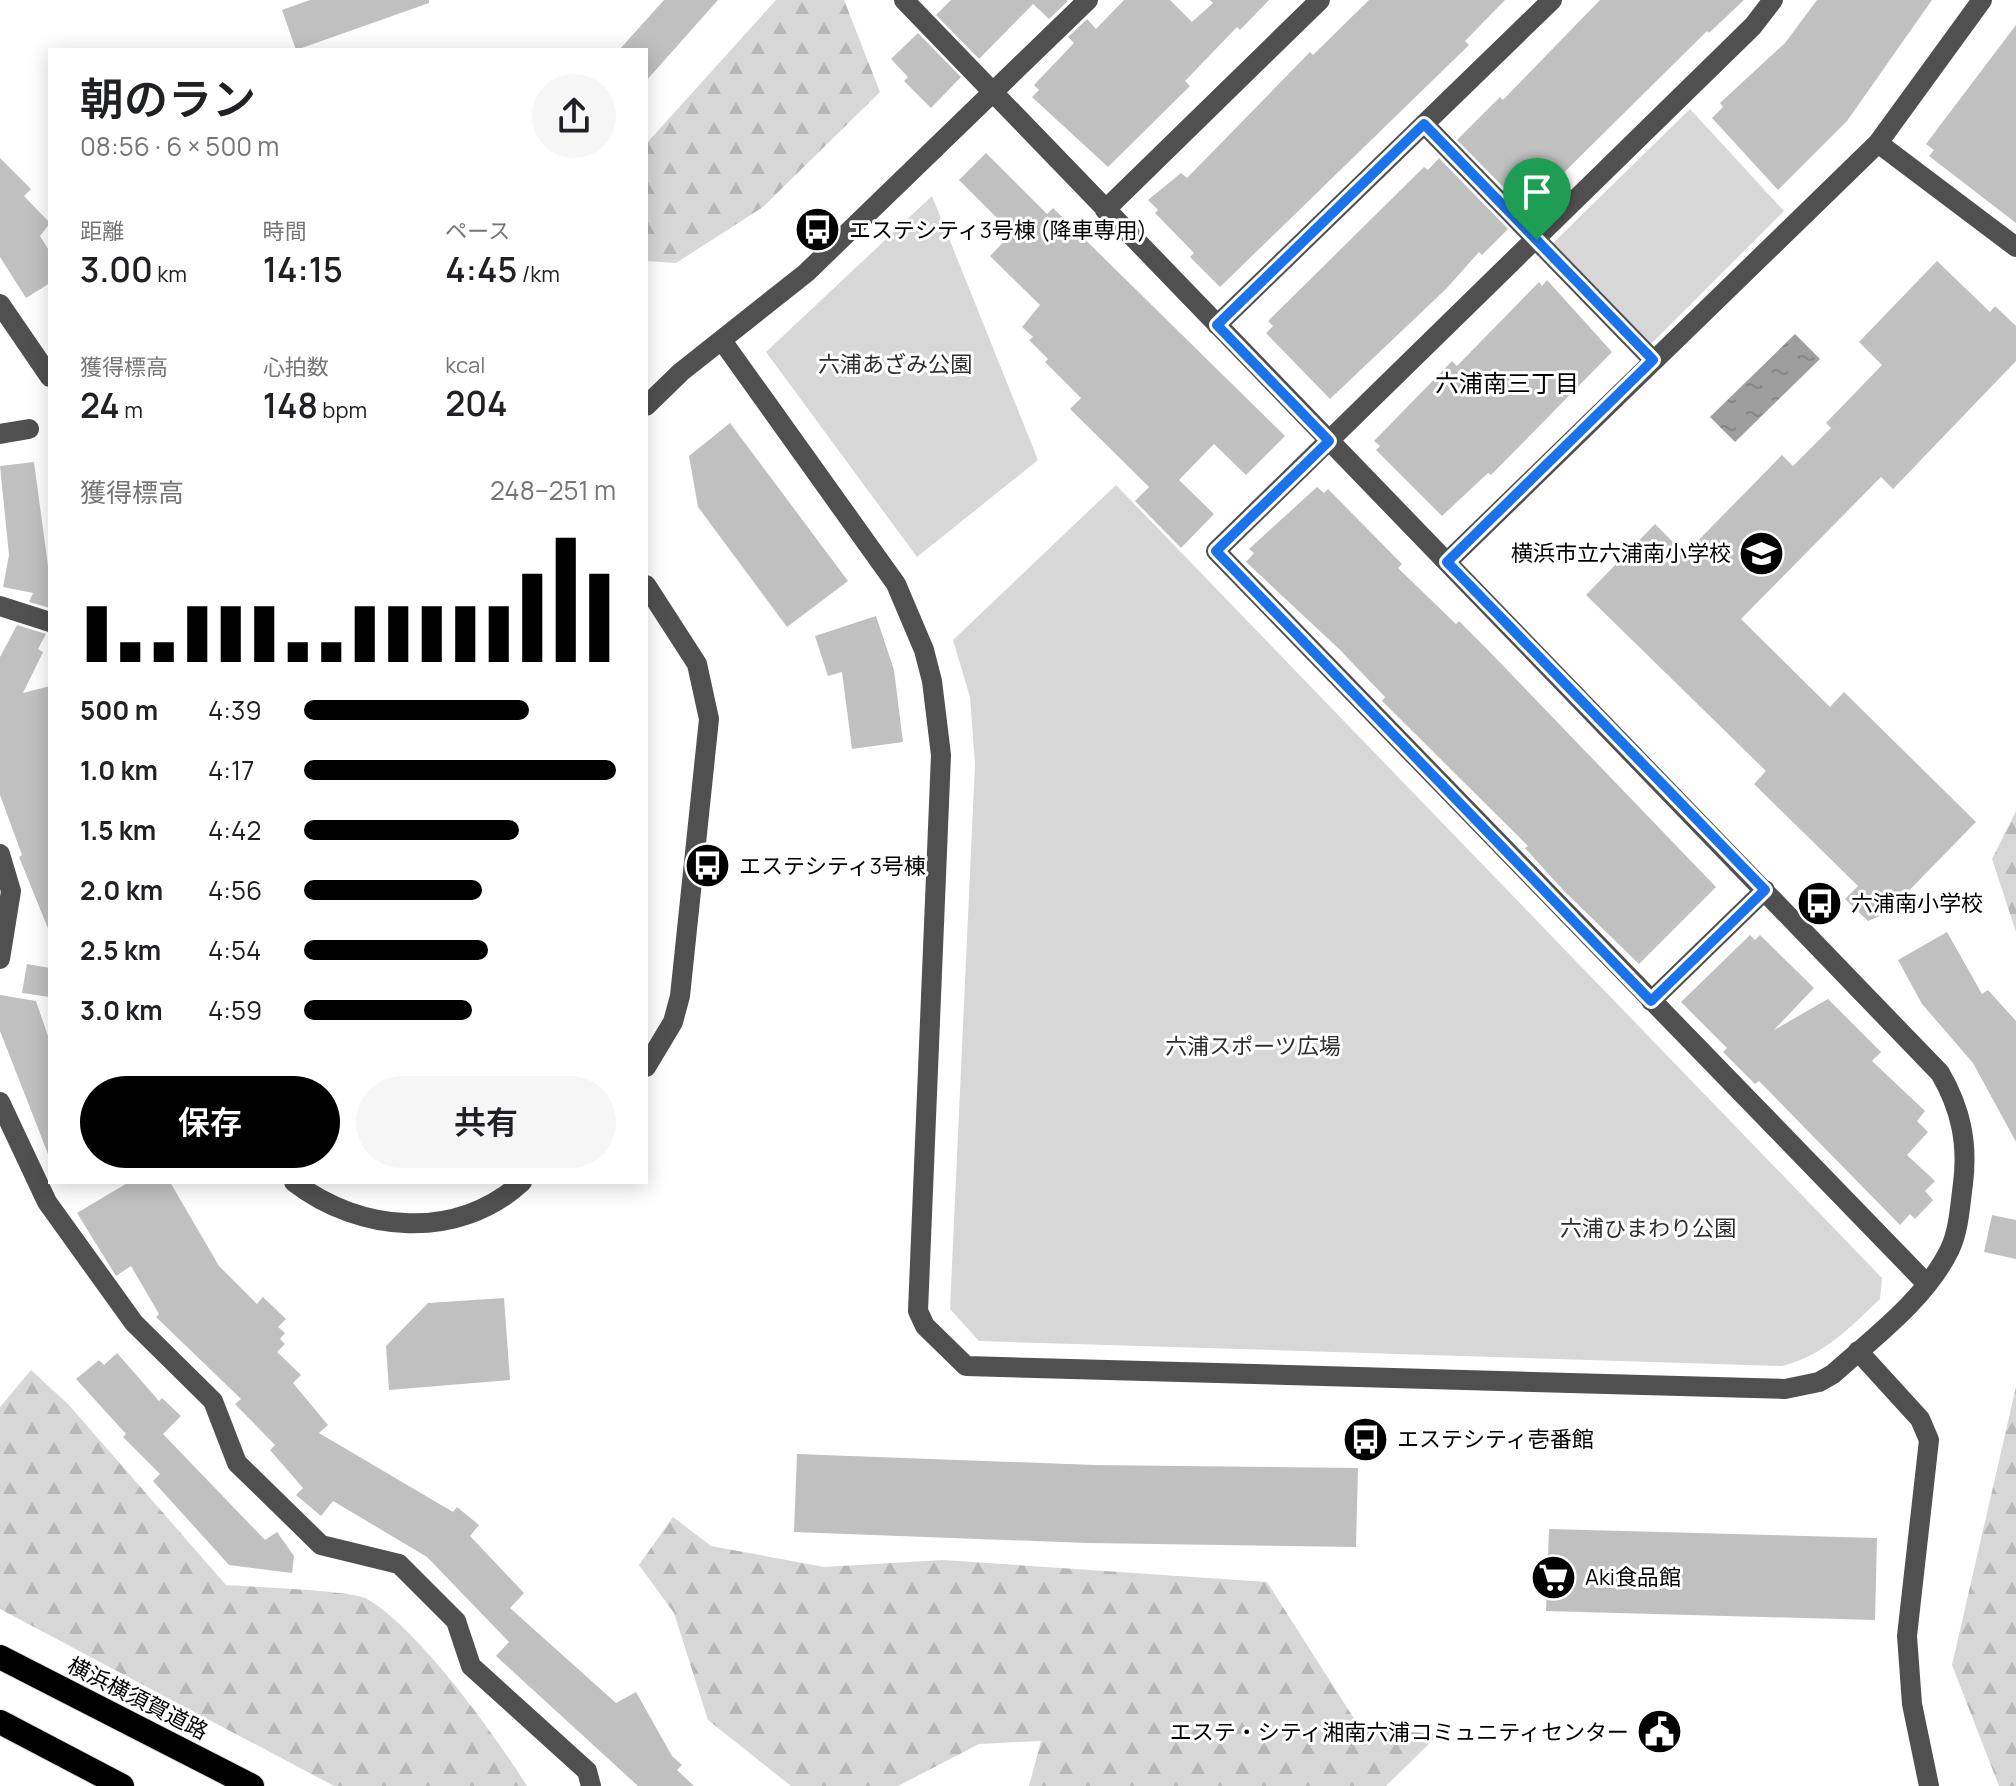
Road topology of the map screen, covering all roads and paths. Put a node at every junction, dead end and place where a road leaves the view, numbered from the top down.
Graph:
1 (904, 0) edge
2 (1088, 0) edge
3 (1320, 0) edge
4 (1552, 0) edge
5 (1773, 0) edge
6 (1982, 0) edge
7 (993, 93) junction
8 (1424, 124) junction
9 (1878, 143) junction
10 (1105, 210) junction
11 (1537, 240) junction
12 (2016, 247) edge
13 (0, 304) edge
14 (1217, 325) junction
15 (723, 342) junction
16 (1653, 360) junction
17 (48, 374) edge
18 (648, 404) edge
19 (29, 429) dead end
20 (0, 434) edge
21 (1329, 441) junction
22 (1447, 562) junction
23 (648, 588) edge
24 (0, 606) edge
25 (48, 621) edge
26 (0, 854) edge
27 (1765, 890) junction
28 (0, 959) edge
29 (1651, 1001) junction
30 (648, 1064) edge
31 (0, 1102) edge
32 (298, 1184) edge
33 (519, 1184) edge
34 (1926, 1283) junction
35 (1858, 1351) junction
36 (0, 1657) edge
37 (0, 1722) edge
38 (122, 1786) edge
39 (252, 1786) edge
40 (591, 1786) edge
41 (1929, 1786) edge

1 - 7 street
2 - 7 street
3 - 10 street
4 - 8 street
5 - 11 street
6 - 9 street
7 - 10 street
7 - 15 street
8 - 11 street
8 - 14 street
9 - 12 street
9 - 16 street
10 - 14 street
11 - 16 street
11 - 21 street
13 - 17 street
14 - 21 street
15 - 18 street
15 - 35 street
16 - 22 street
19 - 20 street
21 - 22 street
21 - 29 street
22 - 27 street
23 - 30 street
24 - 25 street
26 - 28 street
27 - 29 street
27 - 34 street
29 - 34 street
31 - 40 street
32 - 33 street
34 - 35 street
35 - 41 street
36 - 39 highway, 横浜横須賀道路
37 - 38 highway

